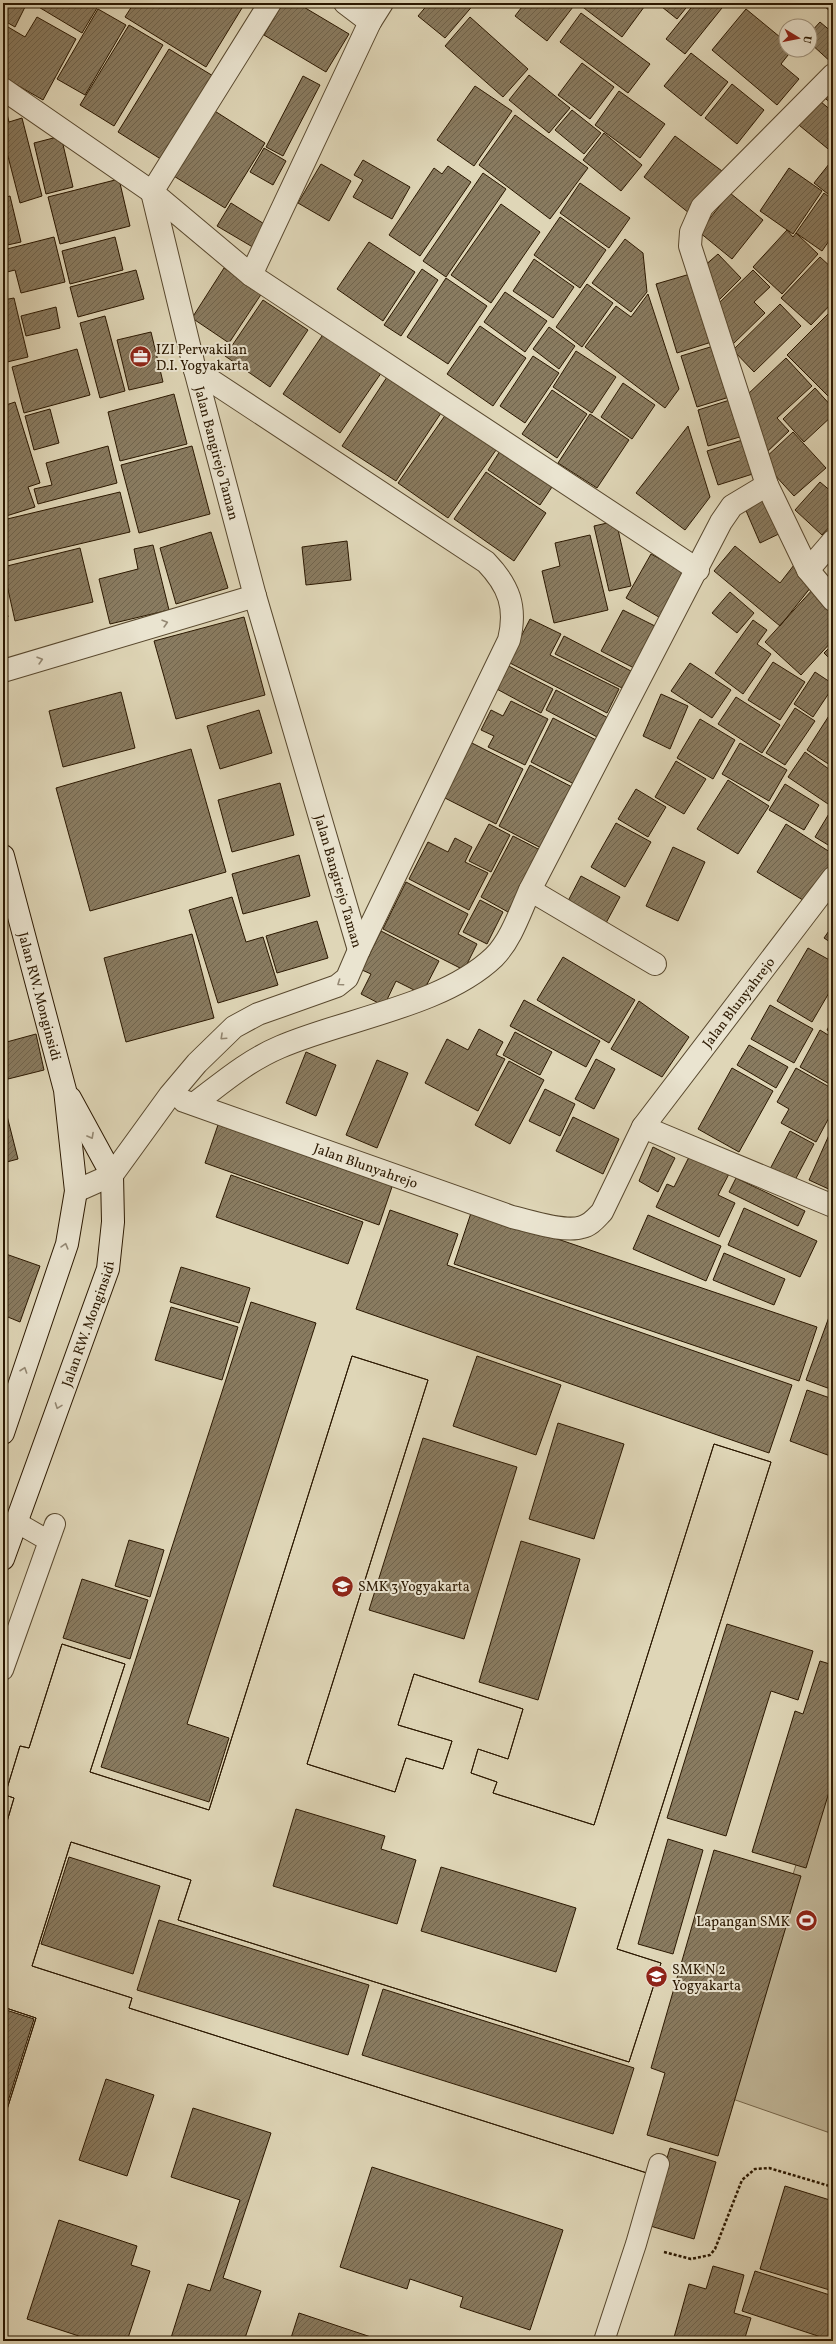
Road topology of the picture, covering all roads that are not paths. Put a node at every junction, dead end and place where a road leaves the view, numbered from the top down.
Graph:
1 (270, 3) edge
2 (345, 3) edge
3 (382, 3) edge
4 (370, 22) junction
5 (833, 75) edge
6 (3, 89) edge
7 (152, 192) junction
8 (250, 275) junction
9 (195, 370) junction
10 (767, 485) junction
11 (833, 541) edge
12 (698, 570) junction
13 (808, 570) junction
14 (255, 596) junction
15 (833, 600) edge
16 (3, 671) edge
17 (3, 856) edge
18 (833, 878) edge
19 (530, 890) junction
20 (358, 950) junction
21 (655, 964) dead end
22 (65, 1090) junction
23 (170, 1096) junction
24 (194, 1104) junction
25 (643, 1127) junction
26 (112, 1175) junction
27 (76, 1191) junction
28 (833, 1206) edge
29 (3, 1433) edge
30 (16, 1522) junction
31 (3, 1559) edge
32 (3, 1670) edge
33 (659, 2164) dead end
34 (604, 2341) edge

1 - 7 street
2 - 4 street
3 - 4 street
4 - 8 street
5 - 10 street
6 - 7 street
7 - 8 street
7 - 9 street, Jalan Bangirejo Taman
8 - 12 street
9 - 14 street, Jalan Bangirejo Taman
9 - 20 street
10 - 12 street
10 - 13 street
11 - 13 street
12 - 19 street
13 - 15 street
16 -> 14 street
14 - 20 street, Jalan Bangirejo Taman
17 - 22 street, Jalan RW. Monginsidi
18 - 25 street, Jalan Blunyahrejo
19 - 21 street
19 - 24 street
20 -> 23 street, Jalan Bangirejo Taman
22 -> 26 street, Jalan RW. Monginsidi
22 - 27 street, Jalan RW. Monginsidi
23 - 24 street, Jalan Blunyahrejo
23 - 26 street
24 - 25 street, Jalan Blunyahrejo
25 - 28 street
26 - 27 street
26 -> 30 street, Jalan RW. Monginsidi
29 -> 27 street, Jalan RW. Monginsidi
30 - 31 street, Jalan RW. Monginsidi
30 - 32 lane
33 - 34 lane

